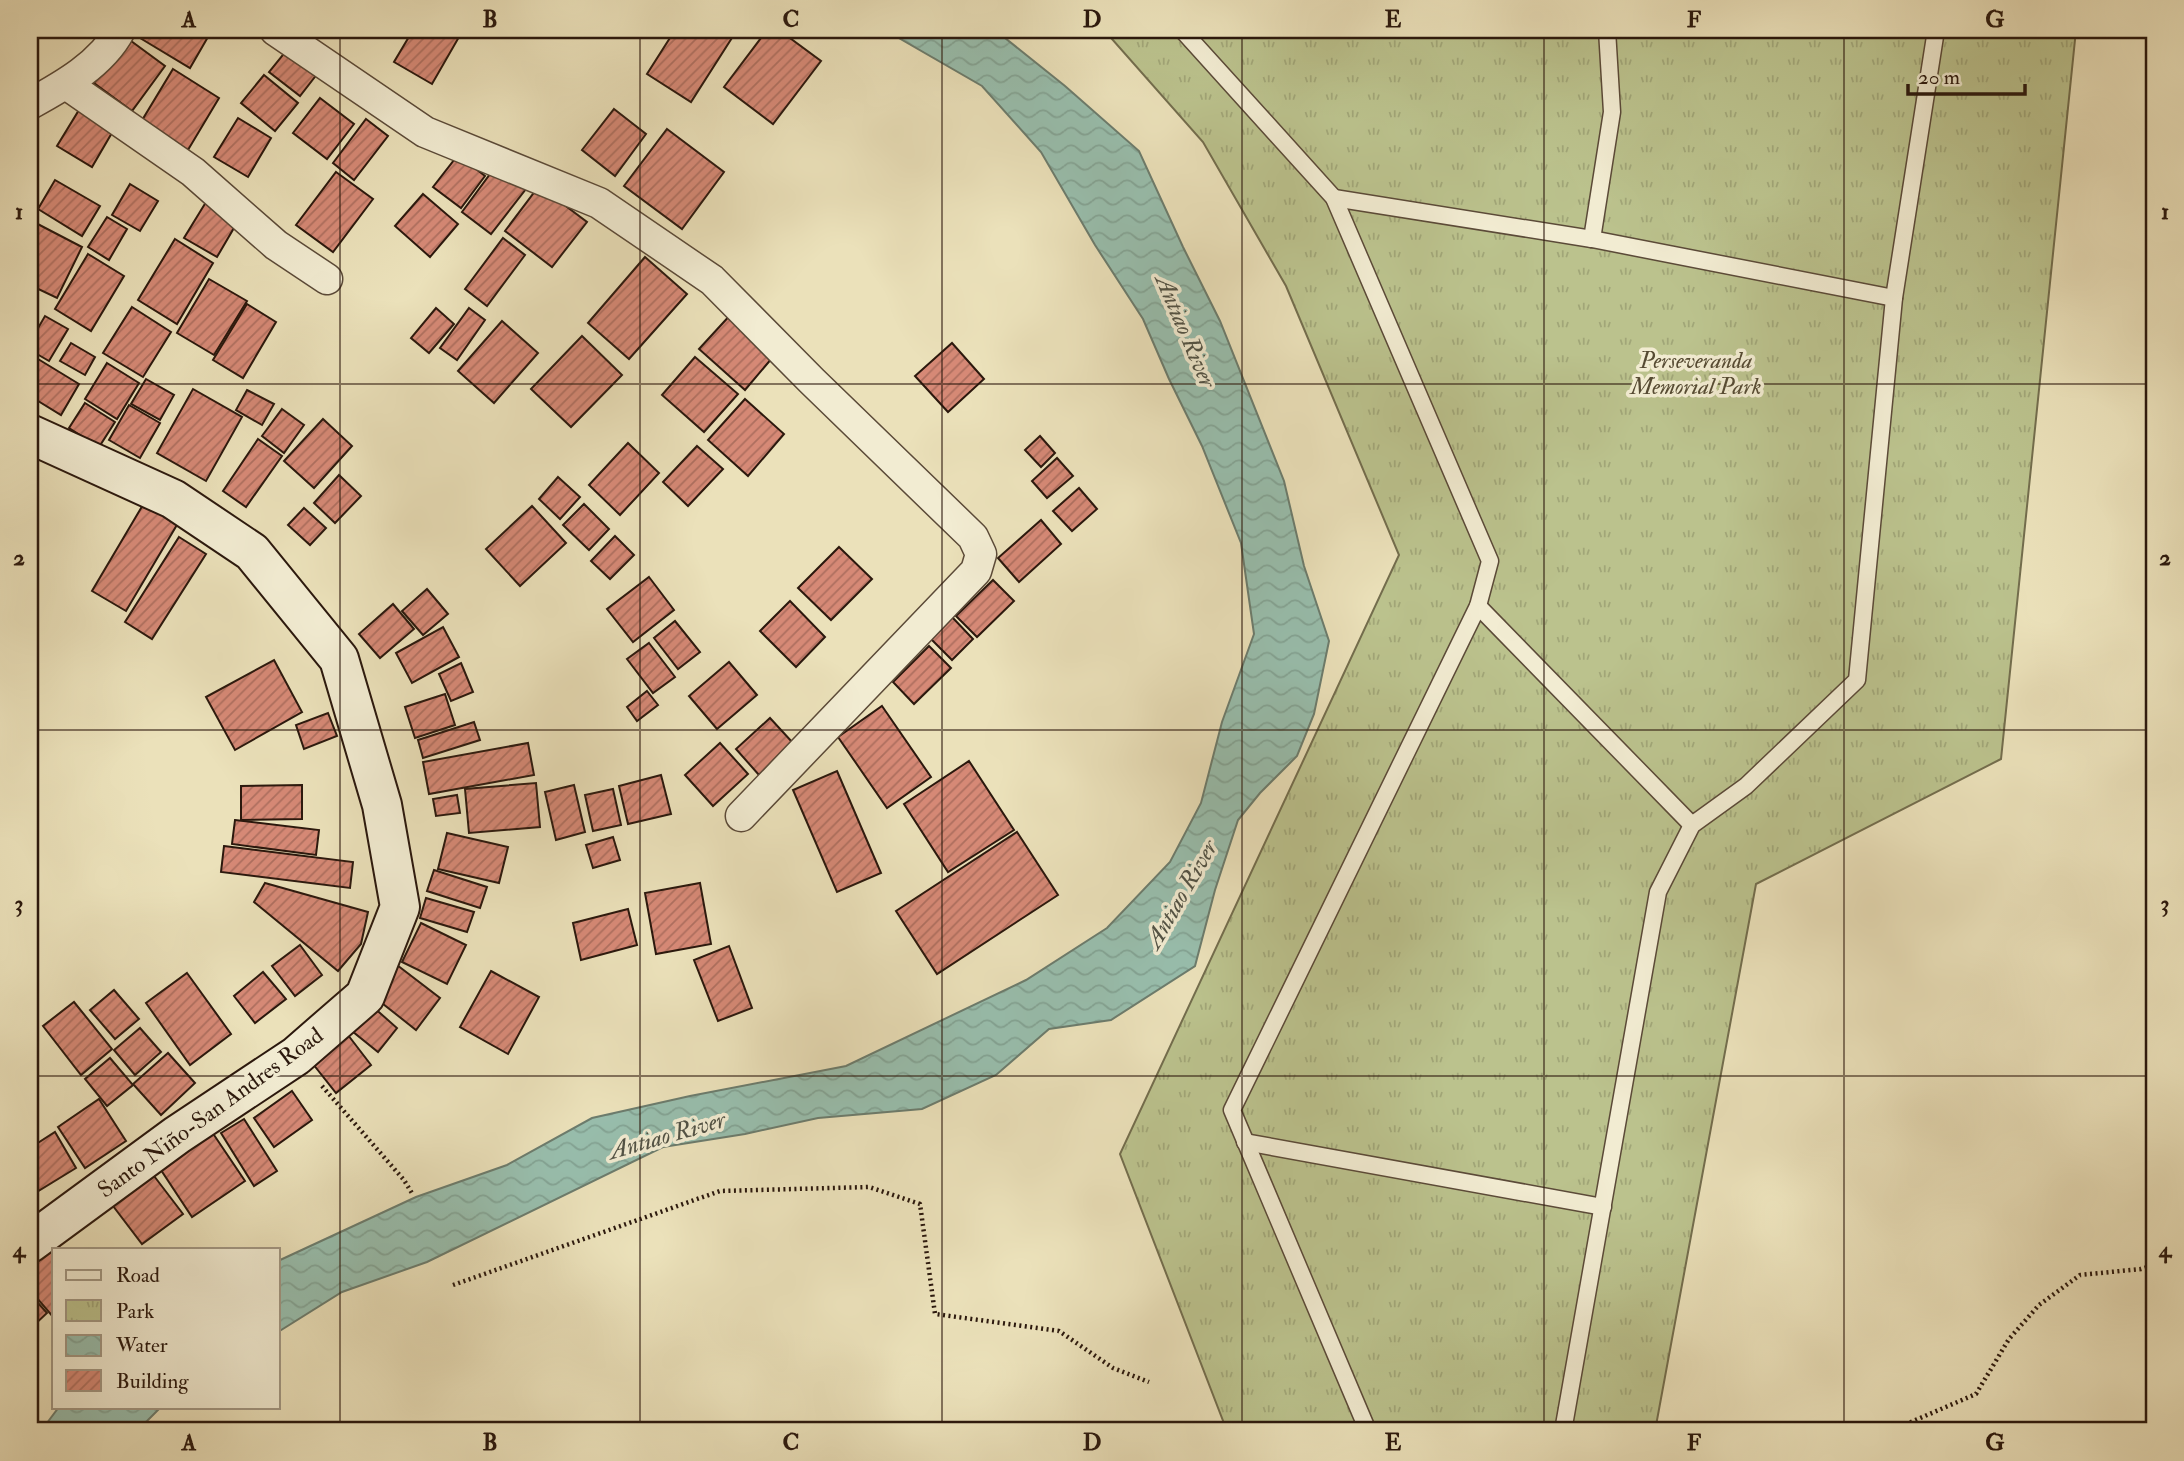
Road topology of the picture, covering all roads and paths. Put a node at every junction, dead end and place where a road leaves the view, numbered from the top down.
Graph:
1 (120, 30) edge
2 (275, 30) edge
3 (1182, 30) edge
4 (1607, 30) edge
5 (1936, 30) edge
6 (66, 84) junction
7 (30, 104) edge
8 (1334, 198) junction
9 (1592, 239) junction
10 (327, 279) dead end
11 (1894, 298) junction
12 (30, 434) edge
13 (1478, 606) junction
14 (741, 816) dead end
15 (1692, 825) junction
16 (296, 1056) junction
17 (1245, 1142) junction
18 (414, 1195) dead end
19 (1603, 1208) junction
20 (30, 1243) edge
21 (2154, 1265) edge
22 (453, 1285) dead end
23 (1149, 1382) dead end
24 (1368, 1431) edge
25 (1563, 1431) edge
26 (1890, 1431) edge

1 - 6 street
2 - 14 street
3 - 8 lane
4 - 9 lane
5 - 11 lane
6 - 7 street
6 - 10 street
8 - 9 lane
8 - 13 lane
9 - 11 lane
11 - 15 lane
12 - 16 street, Santo Niño-San Andres Road
13 - 15 lane
13 - 17 lane
15 - 19 lane
16 - 18 path
16 - 20 street, Santo Niño-San Andres Road
17 - 19 lane
17 - 24 lane
19 - 25 lane
21 - 26 path
22 - 23 path

